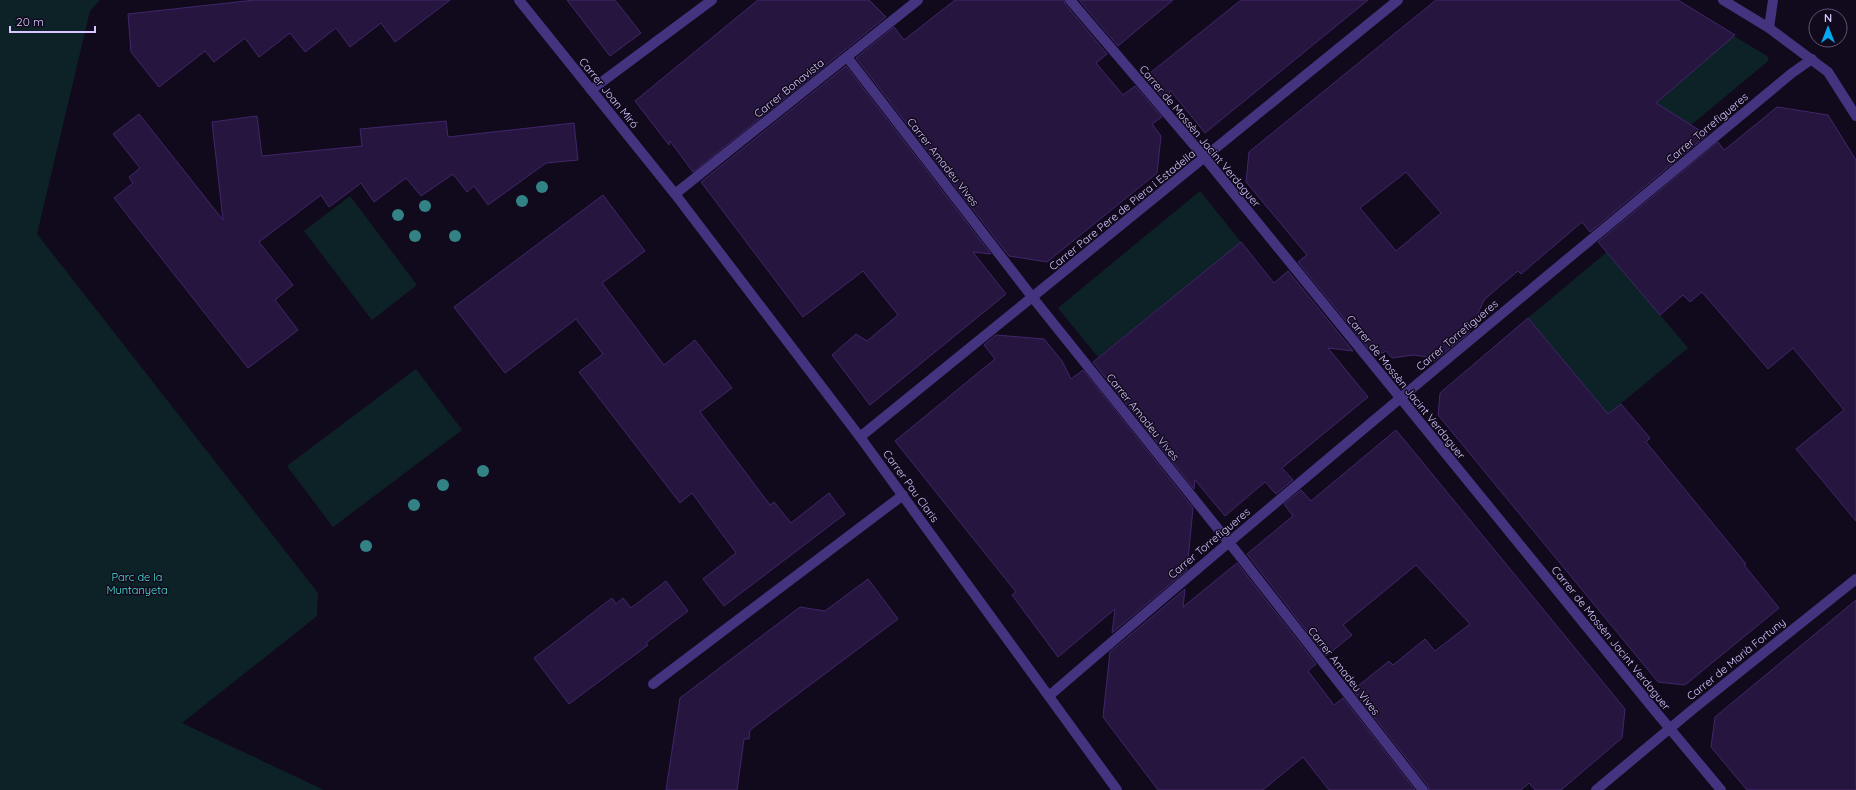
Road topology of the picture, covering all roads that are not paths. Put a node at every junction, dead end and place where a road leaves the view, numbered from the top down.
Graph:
1 (519, 0) edge
2 (712, 0) edge
3 (918, 0) edge
4 (1070, 0) edge
5 (1398, 0) edge
6 (1723, 0) edge
7 (1773, 0) edge
8 (1769, 28) junction
9 (847, 57) junction
10 (1812, 59) junction
11 (591, 90) junction
12 (1856, 116) edge
13 (1205, 158) junction
14 (677, 198) junction
15 (1032, 298) junction
16 (1400, 398) junction
17 (860, 437) junction
18 (903, 496) junction
19 (1228, 542) junction
20 (1856, 578) edge
21 (653, 684) dead end
22 (1049, 696) junction
23 (1669, 728) junction
24 (1117, 790) edge
25 (1423, 790) edge
26 (1596, 790) edge
27 (1722, 790) edge

1 - 11 street, Carrer Joan Miró
2 - 11 street
3 - 9 street, Carrer Bonavista
4 - 13 street, Carrer de Mossèn Jacint Verdaguer
5 - 13 street, Carrer Pare Pere de Piera i Estadella
6 - 8 street
7 - 8 street
8 - 10 street
9 - 14 street, Carrer Bonavista
9 - 15 street, Carrer Amadeu Vives
10 - 12 street
10 - 16 street, Carrer Torrefigueres
11 - 14 street, Carrer Joan Miró
13 - 15 street, Carrer Pare Pere de Piera i Estadella
13 - 16 street, Carrer de Mossèn Jacint Verdaguer
14 - 17 street, Carrer Pau Claris
15 - 17 street, Carrer Pare Pere de Piera i Estadella
15 - 19 street, Carrer Amadeu Vives
16 - 19 street, Carrer Torrefigueres
16 - 23 street, Carrer de Mossèn Jacint Verdaguer
17 - 18 street, Carrer Pau Claris
18 - 21 street
18 - 22 street, Carrer Pau Claris
19 - 22 street, Carrer Torrefigueres
19 - 25 street, Carrer Amadeu Vives
20 - 23 street, Carrer de Marià Fortuny
22 - 24 street, Carrer Pau Claris
23 - 26 street, Carrer de Marià Fortuny
23 - 27 street, Carrer de Mossèn Jacint Verdaguer

